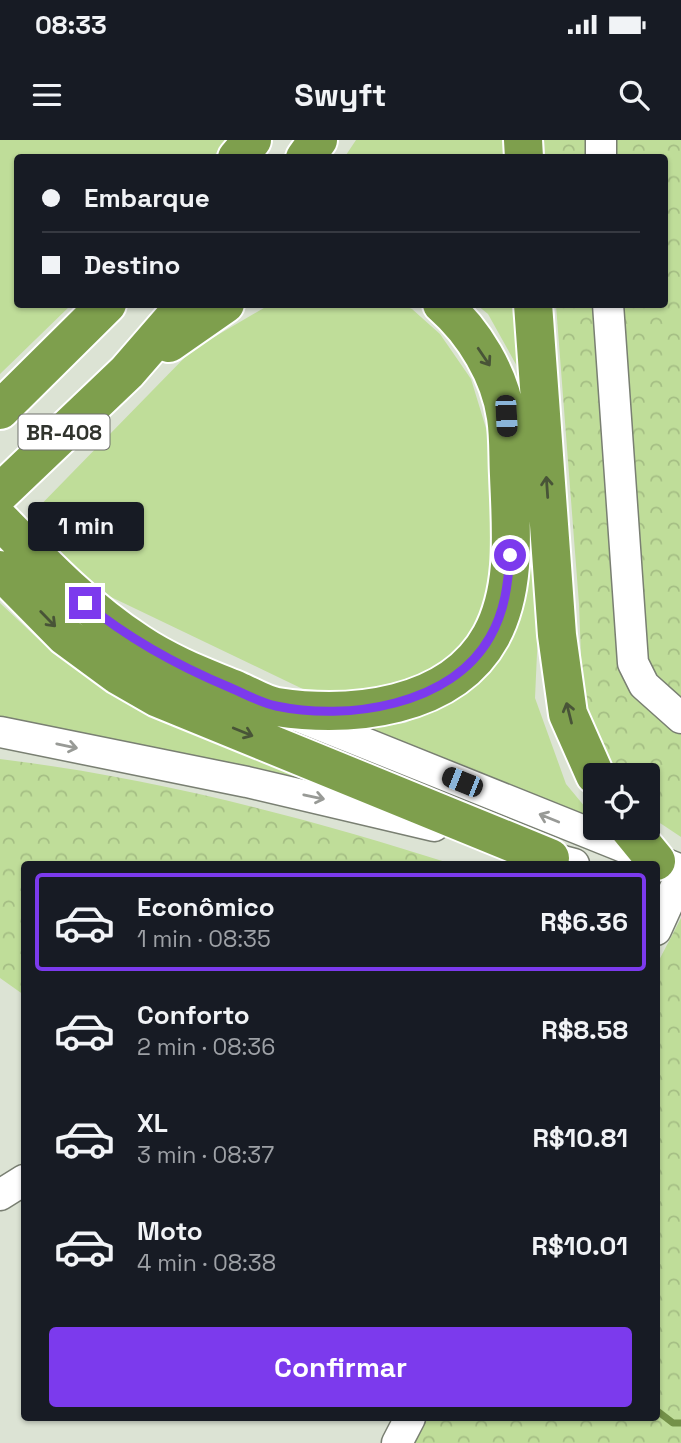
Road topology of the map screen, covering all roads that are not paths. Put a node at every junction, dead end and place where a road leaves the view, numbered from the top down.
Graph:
1 (252, 140) edge
2 (240, 154) edge
3 (103, 308) edge
4 (183, 308) edge
5 (219, 308) edge
6 (447, 308) edge
7 (533, 308) edge
8 (608, 308) edge
9 (127, 372) junction
10 (0, 410) edge
11 (0, 493) edge
12 (8, 545) edge
13 (275, 706) junction
14 (681, 718) edge
15 (0, 732) edge
16 (590, 763) edge
17 (639, 840) edge
18 (562, 861) edge
19 (631, 861) edge
20 (657, 861) edge
21 (660, 865) edge
22 (672, 879) edge
23 (660, 917) edge
24 (21, 1182) edge
25 (0, 1195) edge
26 (408, 1421) edge
27 (397, 1443) edge

1 - 2 highway
3 - 10 highway, BR-408
4 - 9 highway, BR-408
5 - 9 highway
6 -> 13 highway
16 -> 7 highway
8 - 14 street
9 - 11 highway, BR-408
12 - 13 highway
12 -> 18 highway
19 -> 13 street
15 -> 18 street
17 - 20 highway
21 - 22 highway
22 - 23 street
24 - 25 street
26 - 27 street

